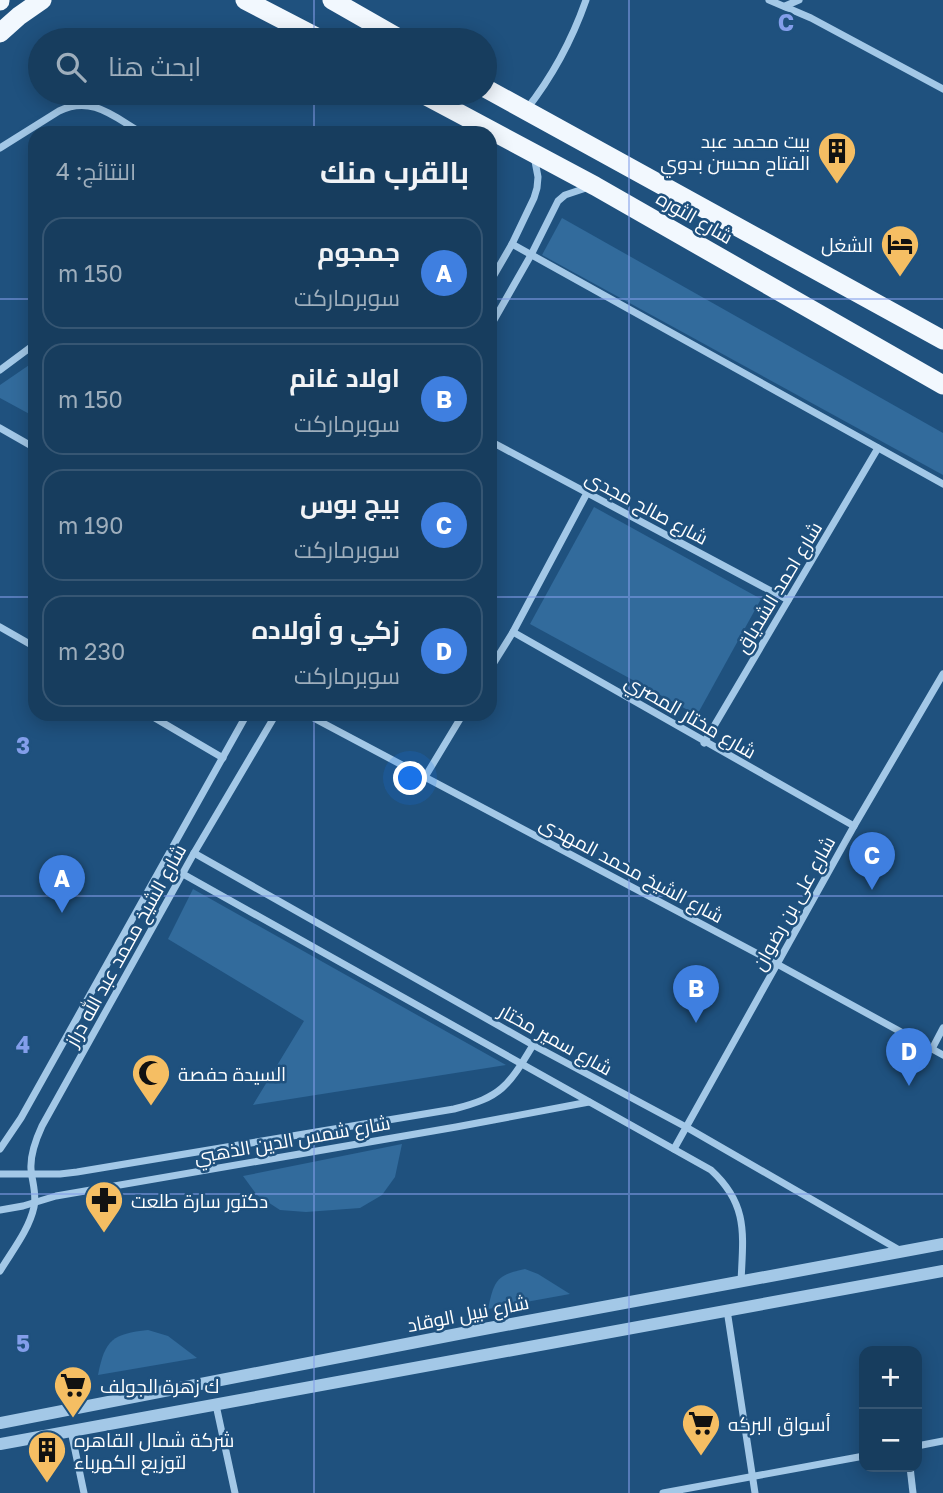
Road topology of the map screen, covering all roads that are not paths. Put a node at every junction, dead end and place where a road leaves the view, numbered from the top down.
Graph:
1 (42, 0) edge
2 (245, 0) edge
3 (332, 0) edge
4 (586, 0) edge
5 (769, 0) edge
6 (799, 0) edge
7 (785, 6) junction
8 (299, 28) edge
9 (381, 28) edge
10 (0, 33) edge
11 (943, 89) edge
12 (497, 95) edge
13 (74, 105) edge
14 (90, 105) edge
15 (444, 105) edge
16 (525, 112) junction
17 (35, 126) edge
18 (130, 126) edge
19 (484, 126) edge
20 (28, 130) edge
21 (497, 133) edge
22 (0, 148) edge
23 (534, 152) junction
24 (595, 186) junction
25 (512, 244) junction
26 (531, 255) junction
27 (497, 270) edge
28 (497, 315) edge
29 (943, 340) edge
30 (28, 349) edge
31 (0, 370) edge
32 (943, 385) edge
33 (0, 428) edge
34 (28, 444) edge
35 (497, 445) edge
36 (878, 448) junction
37 (943, 484) edge
38 (587, 493) junction
39 (788, 600) junction
40 (0, 627) edge
41 (513, 632) junction
42 (28, 643) edge
43 (497, 658) edge
44 (943, 674) edge
45 (940, 688) edge
46 (160, 721) edge
47 (243, 721) edge
48 (272, 721) edge
49 (319, 721) edge
50 (459, 721) edge
51 (704, 743) junction
52 (223, 758) junction
53 (425, 777) junction
54 (854, 826) junction
55 (194, 853) junction
56 (183, 874) junction
57 (777, 964) junction
58 (943, 1028) edge
59 (533, 1045) junction
60 (932, 1049) junction
61 (943, 1055) edge
62 (522, 1064) junction
63 (590, 1102) junction
64 (454, 1109) junction
65 (456, 1127) junction
66 (687, 1127) junction
67 (0, 1149) edge
68 (674, 1149) junction
69 (32, 1173) junction
70 (0, 1174) edge
71 (35, 1201) junction
72 (0, 1210) edge
73 (943, 1244) edge
74 (902, 1252) junction
75 (0, 1271) edge
76 (943, 1271) edge
77 (741, 1282) junction
78 (726, 1310) junction
79 (365, 1353) junction
80 (368, 1376) junction
81 (216, 1405) junction
82 (0, 1423) edge
83 (71, 1431) junction
84 (943, 1441) edge
85 (0, 1444) edge
86 (922, 1445) edge
87 (859, 1456) edge
88 (911, 1472) edge
89 (752, 1476) junction
90 (84, 1493) edge
91 (235, 1493) edge
92 (663, 1493) edge
93 (755, 1493) edge
94 (913, 1493) edge

1 - 10 highway
2 - 8 highway
3 - 9 highway
4 - 16 street
5 - 7 street
6 - 7 street
7 - 11 street
12 - 16 highway, شارع الثوره
13 - 17 street
14 - 18 street
15 - 19 highway, شارع الثوره
16 - 29 highway, شارع الثوره
20 - 22 street
21 - 23 highway, شارع الثوره
23 - 24 highway, شارع الثوره
23 - 25 street
24 - 26 street
24 - 32 highway, شارع الثوره
25 - 26 street
25 - 27 street
26 - 28 street
26 - 36 street
30 - 31 street
33 - 34 street
35 - 38 street, شارع صالح مجدى
36 - 37 street
36 - 39 street, شارع احمد الشدياق
38 - 39 street, شارع صالح مجدى
38 - 41 street
39 - 51 street, شارع احمد الشدياق
40 - 42 street
41 - 43 street
41 - 51 street, شارع مختار المصري
44 - 45 street, شارع على بن رضوان
45 - 54 street, شارع على بن رضوان
46 - 52 street
47 - 52 street, شارع الشيخ محمد عبد الله دراز
48 - 55 street, شارع الشيخ محمد عبد الله دراز
49 - 53 street, شارع الشيخ محمد المهدى
50 - 53 street
51 - 54 street, شارع مختار المصري
52 - 67 street, شارع الشيخ محمد عبد الله دراز
53 - 57 street, شارع الشيخ محمد المهدى
54 - 57 street, شارع على بن رضوان
55 - 56 street, شارع الشيخ محمد عبد الله دراز
55 - 59 street, شارع سمير مختار
56 - 62 street, شارع سمير مختار
56 - 69 street, شارع الشيخ محمد عبد الله دراز
57 - 60 street, شارع الشيخ محمد المهدى
57 - 66 street, شارع على بن رضوان
58 - 60 street
59 - 62 street, شارع شمس الدين الذهبي
59 - 66 street, شارع سمير مختار
60 - 61 street, شارع الشيخ محمد المهدى
62 - 63 street, شارع سمير مختار
62 - 64 street, شارع شمس الدين الذهبي
63 - 65 street, شارع شمس الدين الذهبي
63 - 68 street, شارع سمير مختار
64 - 65 street
64 - 69 street, شارع شمس الدين الذهبي
65 - 71 street, شارع شمس الدين الذهبي
66 - 68 street, شارع على بن رضوان
66 - 74 street, شارع سمير مختار
68 - 77 street, شارع سمير مختار
69 - 70 street, شارع شمس الدين الذهبي
69 - 71 street, شارع الشيخ محمد عبد الله دراز
71 - 72 street, شارع شمس الدين الذهبي
71 - 75 street
73 - 74 street, شارع نبيل الوقاد
74 - 77 street, شارع نبيل الوقاد
76 - 78 street
77 - 79 street, شارع نبيل الوقاد
78 - 80 street
78 - 89 street
79 - 80 street
79 - 82 street, شارع نبيل الوقاد
80 - 81 street
81 - 83 street
81 - 91 street
83 - 85 street
83 - 90 street
84 - 86 street
87 - 89 street
88 - 94 street
89 - 92 street
89 - 93 street

